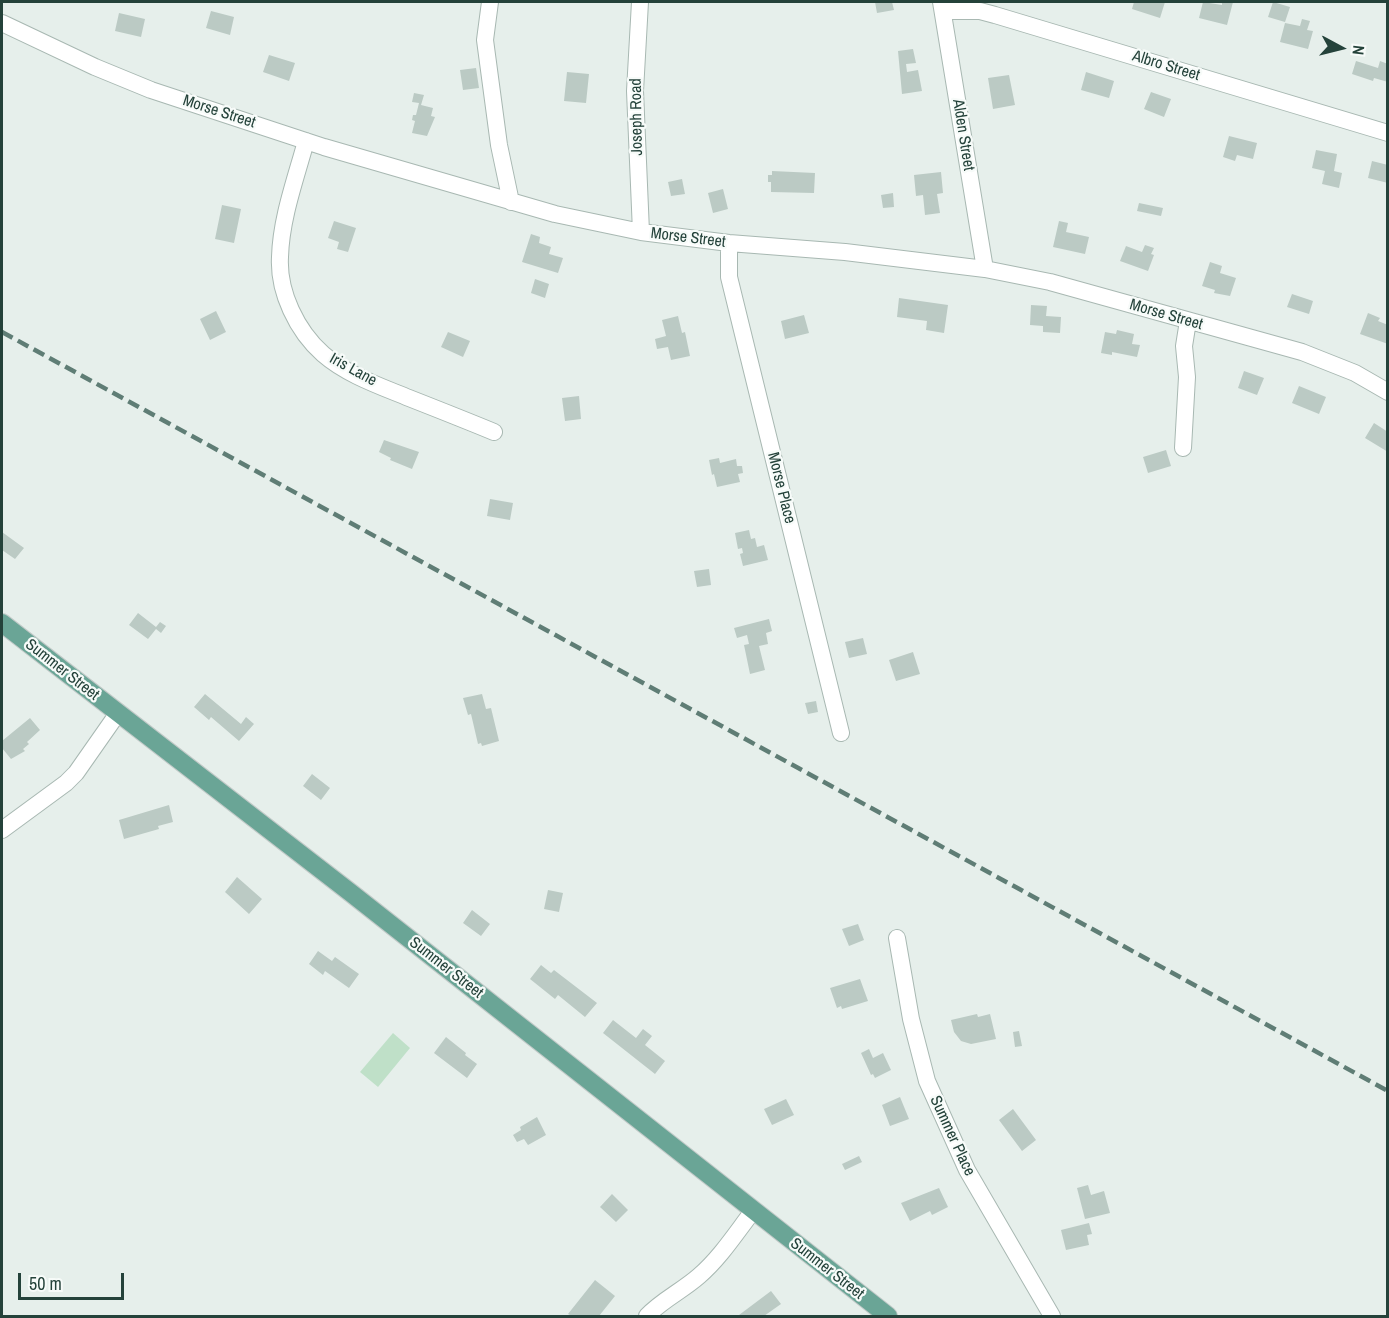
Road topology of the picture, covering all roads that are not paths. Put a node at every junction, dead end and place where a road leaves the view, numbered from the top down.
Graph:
1 (490, 2) edge
2 (640, 2) edge
3 (942, 6) edge
4 (2, 23) edge
5 (1388, 133) edge
6 (306, 141) junction
7 (510, 202) junction
8 (641, 232) junction
9 (729, 243) junction
10 (985, 268) junction
11 (1188, 321) junction
12 (1388, 392) edge
13 (494, 432) dead end
14 (1183, 448) dead end
15 (2, 623) edge
16 (118, 712) junction
17 (841, 733) dead end
18 (2, 830) edge
19 (897, 939) dead end
20 (753, 1211) junction
21 (647, 1317) edge
22 (888, 1317) edge
23 (1052, 1317) edge

1 - 7 street
2 - 8 street, Joseph Road
3 - 5 street, Albro Street
3 - 10 street, Alden Street
4 - 6 street, Morse Street
6 - 7 street, Morse Street
6 - 13 street, Iris Lane
7 - 8 street, Morse Street
8 - 9 street, Morse Street
9 - 10 street, Morse Street
9 - 17 street, Morse Place
10 - 11 street, Morse Street
11 - 12 street, Morse Street
11 - 14 street
15 - 16 main road, Summer Street
16 - 18 street
16 - 20 main road, Summer Street
19 - 23 street, Summer Place
20 - 21 street
20 - 22 main road, Summer Street

